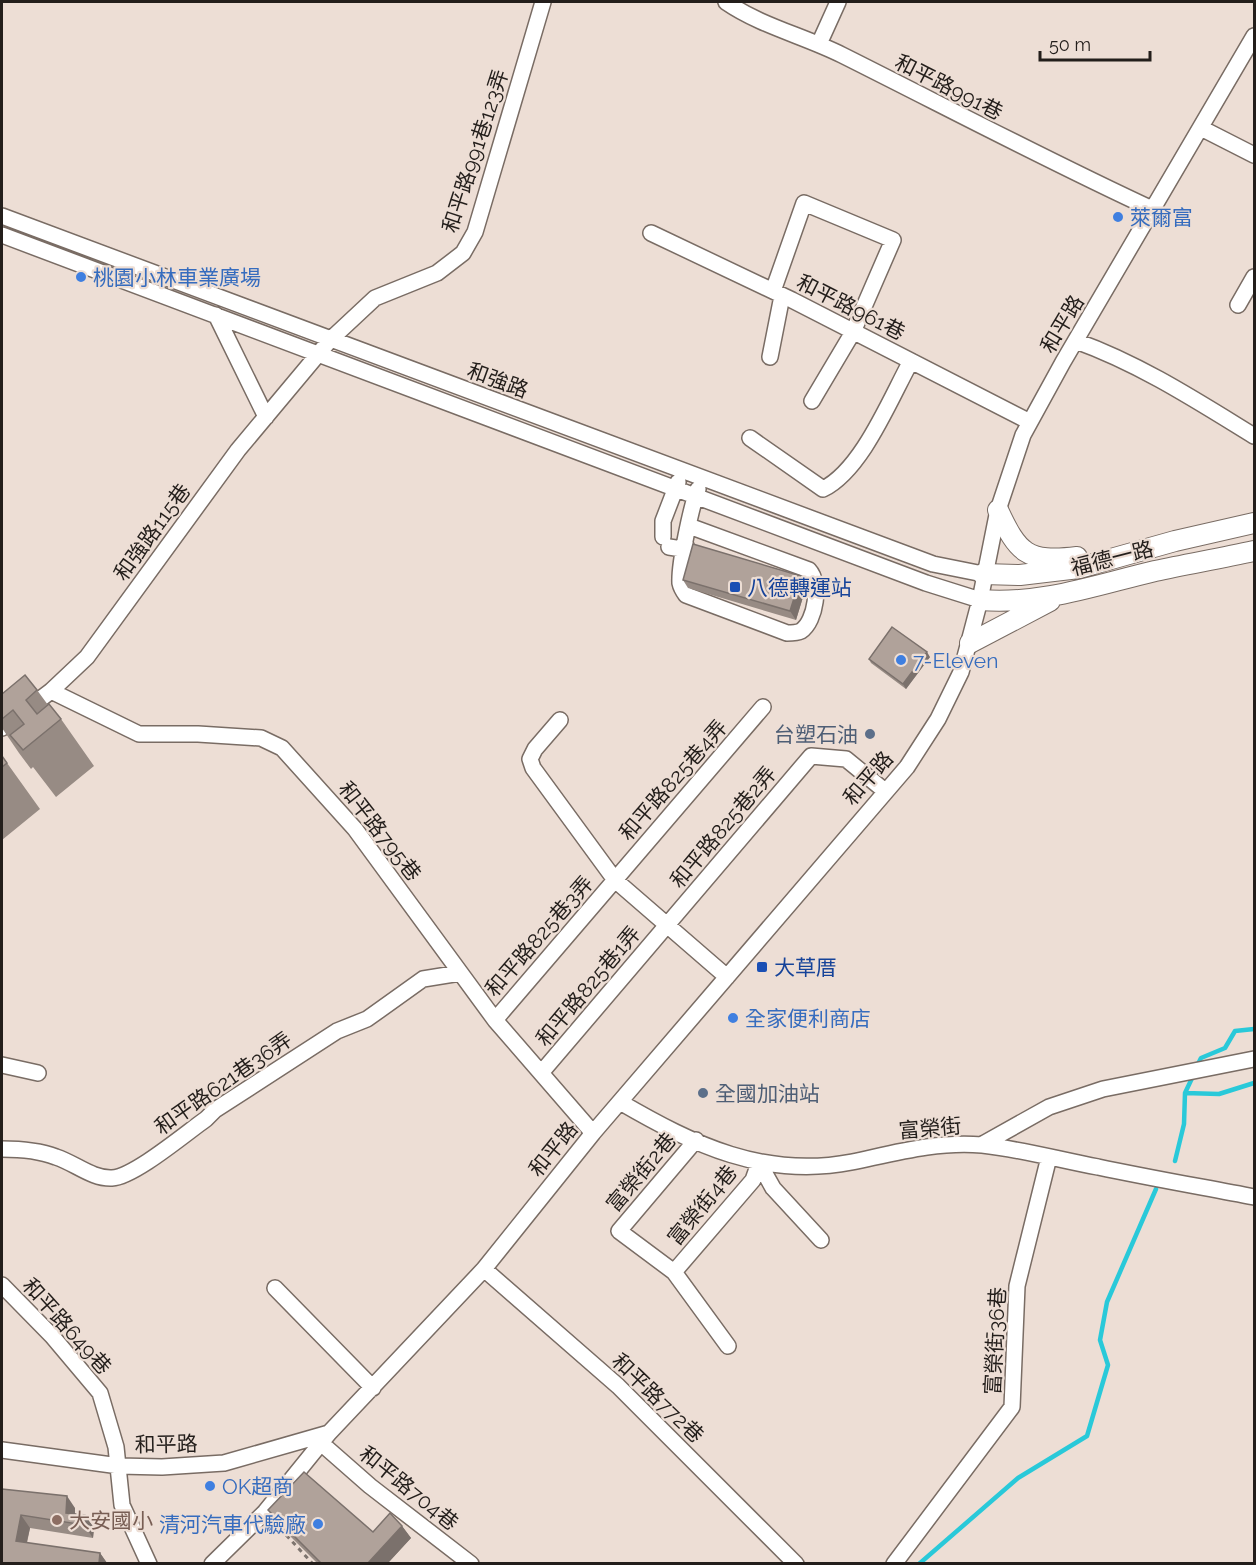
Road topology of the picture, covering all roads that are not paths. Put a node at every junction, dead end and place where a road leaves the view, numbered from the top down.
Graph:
1 (543, 2) edge
2 (726, 2) edge
3 (838, 2) edge
4 (1254, 36) edge
5 (819, 44) junction
6 (1200, 128) junction
7 (1254, 155) edge
8 (1154, 210) junction
9 (2, 216) edge
10 (651, 233) dead end
11 (2, 235) edge
12 (1254, 277) edge
13 (778, 294) junction
14 (1238, 305) dead end
15 (216, 315) junction
16 (853, 332) junction
17 (1076, 341) junction
18 (324, 347) junction
19 (770, 357) dead end
20 (911, 361) junction
21 (812, 401) dead end
22 (266, 417) junction
23 (1030, 422) junction
24 (1254, 436) edge
25 (750, 438) dead end
26 (682, 471) junction
27 (702, 478) junction
28 (675, 489) junction
29 (695, 496) junction
30 (998, 510) junction
31 (1254, 523) edge
32 (689, 526) junction
33 (1175, 541) junction
34 (686, 546) junction
35 (1254, 551) edge
36 (983, 574) junction
37 (1060, 596) junction
38 (980, 600) junction
39 (970, 643) junction
40 (51, 691) junction
41 (763, 707) dead end
42 (560, 720) dead end
43 (2, 728) edge
44 (885, 791) junction
45 (615, 880) junction
46 (667, 926) junction
47 (460, 973) junction
48 (727, 977) junction
49 (495, 1020) junction
50 (1254, 1059) edge
51 (2, 1065) edge
52 (38, 1072) dead end
53 (541, 1074) junction
54 (620, 1102) junction
55 (592, 1133) junction
56 (696, 1140) junction
57 (981, 1145) junction
58 (2, 1149) edge
59 (1049, 1157) junction
60 (759, 1163) junction
61 (1254, 1197) edge
62 (821, 1240) dead end
63 (484, 1269) junction
64 (674, 1272) junction
65 (2, 1285) edge
66 (275, 1288) dead end
67 (728, 1346) dead end
68 (373, 1388) junction
69 (325, 1438) junction
70 (2, 1450) edge
71 (119, 1466) junction
72 (149, 1563) edge
73 (212, 1563) edge
74 (471, 1563) edge
75 (796, 1563) edge
76 (894, 1563) edge

1 - 18 street, 和平路991巷123弄
2 - 5 street, 和平路991巷
3 - 5 street
4 - 6 street, 和平路
5 - 8 street, 和平路991巷
6 - 7 street
6 - 8 street, 和平路
8 - 17 street, 和平路
9 - 18 street, 和強路
10 - 13 street, 和平路961巷
11 - 15 street, 和強路
12 - 14 street
13 - 16 street, 和平路961巷
13 - 16 street
13 - 19 street
15 - 18 street, 和強路
15 - 22 street
16 - 20 street, 和平路961巷
16 - 21 street
17 - 23 street, 和平路
17 - 24 street
18 - 22 street, 和強路115巷
18 - 26 street, 和強路
18 - 28 street, 和強路
20 - 23 street, 和平路961巷
20 - 25 street
22 - 40 street, 和強路115巷
23 - 30 street, 和平路
26 - 27 street, 和強路
26 - 28 street
27 - 29 street
27 - 36 street, 和強路
28 - 29 street, 和強路
28 - 34 street
29 - 32 street
29 - 38 street, 和強路
30 - 33 main road
30 - 36 street, 和平路
31 - 33 main road, 福德一路
32 - 34 street
32 - 34 street
33 - 36 main road, 福德一路
35 - 37 main road, 福德一路
36 - 38 street, 和平路
37 - 38 main road, 福德一路
37 - 39 main road
38 - 39 street, 和平路
39 - 44 street, 和平路
40 - 43 street, 和強路115巷
40 - 47 street, 和平路795巷
41 - 45 street, 和平路825巷4弄
42 - 45 street
44 - 46 street, 和平路825巷2弄
44 - 48 street, 和平路
45 - 46 street
45 - 49 street, 和平路825巷3弄
46 - 48 street
46 - 53 street, 和平路825巷1弄
47 - 49 street, 和平路795巷
47 - 58 street, 和平路621巷36弄
48 - 54 street, 和平路
49 - 53 street, 和平路795巷
50 - 57 street
51 - 52 street
53 - 55 street, 和平路795巷
54 - 55 street, 和平路
54 - 56 street, 富榮街
55 - 63 street, 和平路
56 - 60 street, 富榮街
56 - 64 street, 富榮街2巷
57 - 59 street, 富榮街
57 - 60 street, 富榮街
59 - 61 street, 富榮街
59 - 76 street, 富榮街36巷
60 - 62 street
60 - 64 street, 富榮街4巷
63 - 68 street, 和平路
63 - 75 street, 和平路772巷
64 - 67 street
65 - 71 street, 和平路649巷
66 - 68 street
68 - 69 street, 和平路
69 - 71 street, 和平路
69 - 73 street, 和平路
69 - 74 street, 和平路704巷
70 - 71 street, 和平路
71 - 72 street, 和平路649巷

